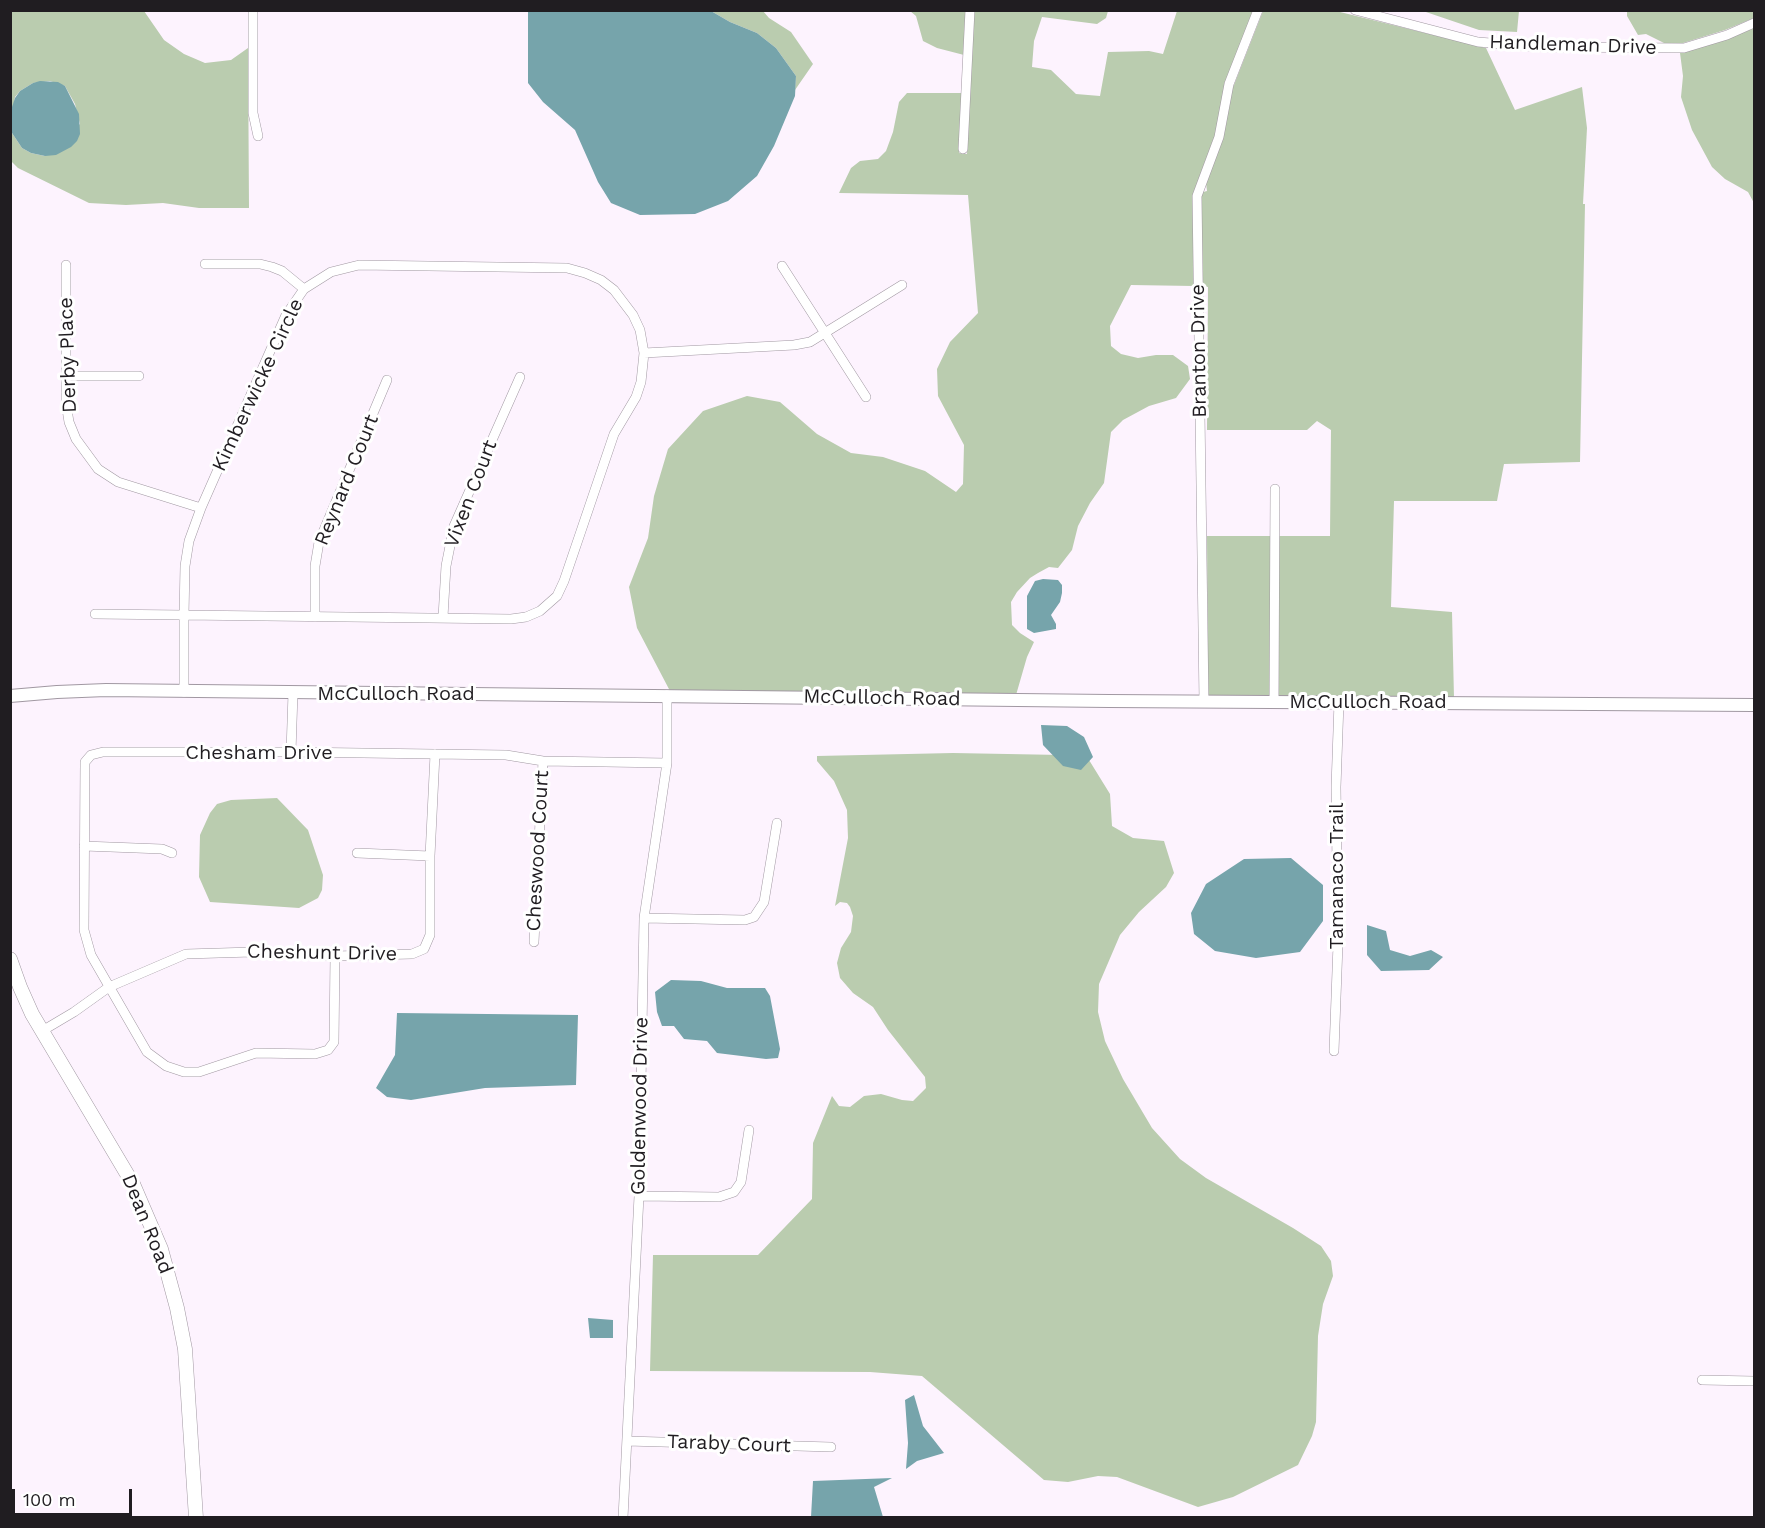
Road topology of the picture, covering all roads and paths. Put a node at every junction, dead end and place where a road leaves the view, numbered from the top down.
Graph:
1 (253, 10) edge
2 (970, 10) edge
3 (1258, 10) edge
4 (1355, 10) edge
5 (1755, 23) edge
6 (258, 135) dead end
7 (963, 149) dead end
8 (205, 264) dead end
9 (66, 265) dead end
10 (782, 266) dead end
11 (902, 285) dead end
12 (304, 289) junction
13 (826, 333) junction
14 (644, 353) junction
15 (65, 376) junction
16 (139, 376) dead end
17 (520, 377) dead end
18 (387, 380) dead end
19 (866, 397) dead end
20 (1275, 489) dead end
21 (201, 508) junction
22 (95, 614) dead end
23 (184, 615) junction
24 (315, 617) junction
25 (443, 617) junction
26 (184, 692) junction
27 (293, 693) junction
28 (667, 695) junction
29 (10, 696) edge
30 (1204, 702) junction
31 (1274, 702) junction
32 (1339, 702) junction
33 (1755, 705) edge
34 (291, 752) junction
35 (435, 754) junction
36 (543, 761) junction
37 (667, 763) junction
38 (777, 824) dead end
39 (84, 846) junction
40 (172, 853) dead end
41 (357, 853) dead end
42 (430, 856) junction
43 (644, 918) junction
44 (534, 942) dead end
45 (335, 956) junction
46 (10, 958) edge
47 (109, 987) junction
48 (42, 1031) junction
49 (1334, 1051) dead end
50 (749, 1130) dead end
51 (639, 1196) junction
52 (1702, 1380) dead end
53 (1755, 1381) edge
54 (627, 1441) junction
55 (831, 1447) dead end
56 (196, 1518) edge
57 (623, 1518) edge

1 - 6 street
2 - 7 street
3 - 30 street, Branton Drive
4 - 5 street, Handleman Drive
8 - 12 street
9 - 15 street, Derby Place
10 - 13 street
11 - 13 street
12 - 14 street, Kimberwicke Circle
12 - 21 street, Kimberwicke Circle
13 - 14 street
13 - 19 street
14 - 25 street, Kimberwicke Circle
15 - 16 street
15 - 21 street, Derby Place
17 - 25 street, Vixen Court
18 - 24 street, Reynard Court
20 - 31 street
21 - 23 street, Kimberwicke Circle
22 - 23 street
23 - 24 street, Kimberwicke Circle
23 - 26 street
24 - 25 street, Kimberwicke Circle
26 - 27 street, McCulloch Road
26 - 29 street, McCulloch Road
27 - 28 street, McCulloch Road
27 - 34 street
28 - 30 street, McCulloch Road
28 - 37 street, Goldenwood Drive
30 - 31 street, McCulloch Road
31 - 32 street, McCulloch Road
32 - 33 street, McCulloch Road
32 - 49 street, Tamanaco Trail
34 - 35 street, Chesham Drive
34 - 39 street, Chesham Drive
35 - 36 street, Chesham Drive
35 - 42 street, Cheshunt Drive
36 - 37 street, Chesham Drive
36 - 44 street, Cheswood Court
37 - 43 street, Goldenwood Drive
38 - 43 street
39 - 40 street
39 - 47 street, Chesham Drive
41 - 42 street
42 - 45 street, Cheshunt Drive
43 - 51 street, Goldenwood Drive
45 - 47 street, Cheshunt Drive
45 - 47 street, Chesham Drive
46 - 48 main road, Dean Road
47 - 48 street, Cheshunt Drive
48 - 56 main road, Dean Road
50 - 51 street
51 - 54 street, Goldenwood Drive
52 - 53 street
54 - 55 street, Taraby Court
54 - 57 street, Goldenwood Drive

